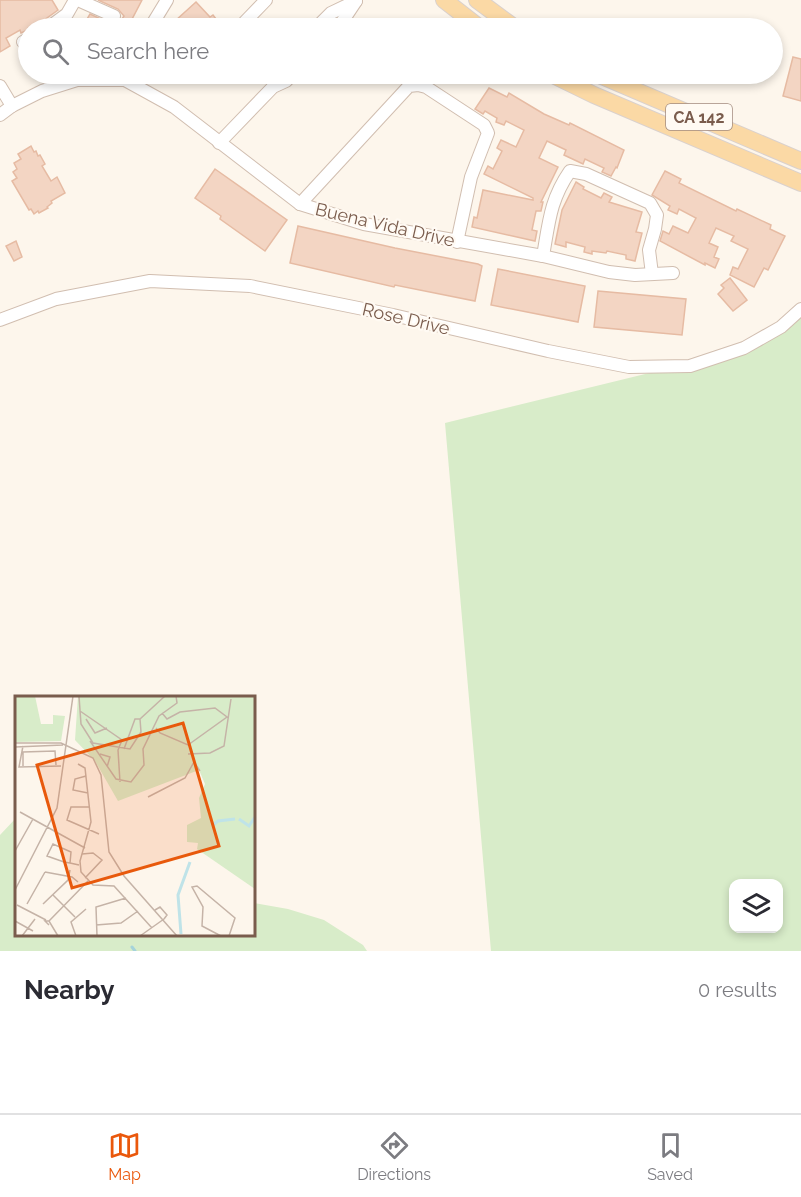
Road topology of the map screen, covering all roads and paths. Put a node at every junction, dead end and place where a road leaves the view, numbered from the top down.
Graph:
1 (77, 0) edge
2 (167, 0) edge
3 (266, 0) edge
4 (444, 0) edge
5 (477, 0) edge
6 (357, 1) edge
7 (114, 16) dead end
8 (62, 18) edge
9 (158, 18) edge
10 (249, 18) edge
11 (326, 18) edge
12 (345, 18) edge
13 (467, 18) edge
14 (501, 18) edge
15 (64, 84) edge
16 (138, 84) edge
17 (274, 84) edge
18 (280, 84) edge
19 (571, 84) edge
20 (620, 84) edge
21 (0, 86) edge
22 (273, 87) junction
23 (12, 106) junction
24 (0, 114) edge
25 (219, 143) junction
26 (801, 161) edge
27 (801, 183) edge
28 (300, 204) junction
29 (457, 242) junction
30 (543, 256) junction
31 (652, 273) junction
32 (673, 273) dead end
33 (801, 309) edge
34 (0, 321) edge

1 - 7 street
1 - 8 street
2 - 9 street
3 - 10 street
4 - 13 main road
5 - 14 main road
6 - 11 street
6 - 12 street
15 - 23 street, Buena Vida Drive
16 - 25 street, Buena Vida Drive
17 - 22 street
18 - 22 street
19 - 27 main road, CA 142
20 - 26 main road, CA 142
21 - 23 street
22 - 25 street
23 - 24 street, Buena Vida Drive
25 - 28 street, Buena Vida Drive
28 - 29 street, Buena Vida Drive
28 - 29 street
29 - 30 street, Buena Vida Drive
30 - 31 street, Buena Vida Drive
30 - 31 street
31 - 32 street, Buena Vida Drive
33 - 34 street, Rose Drive

